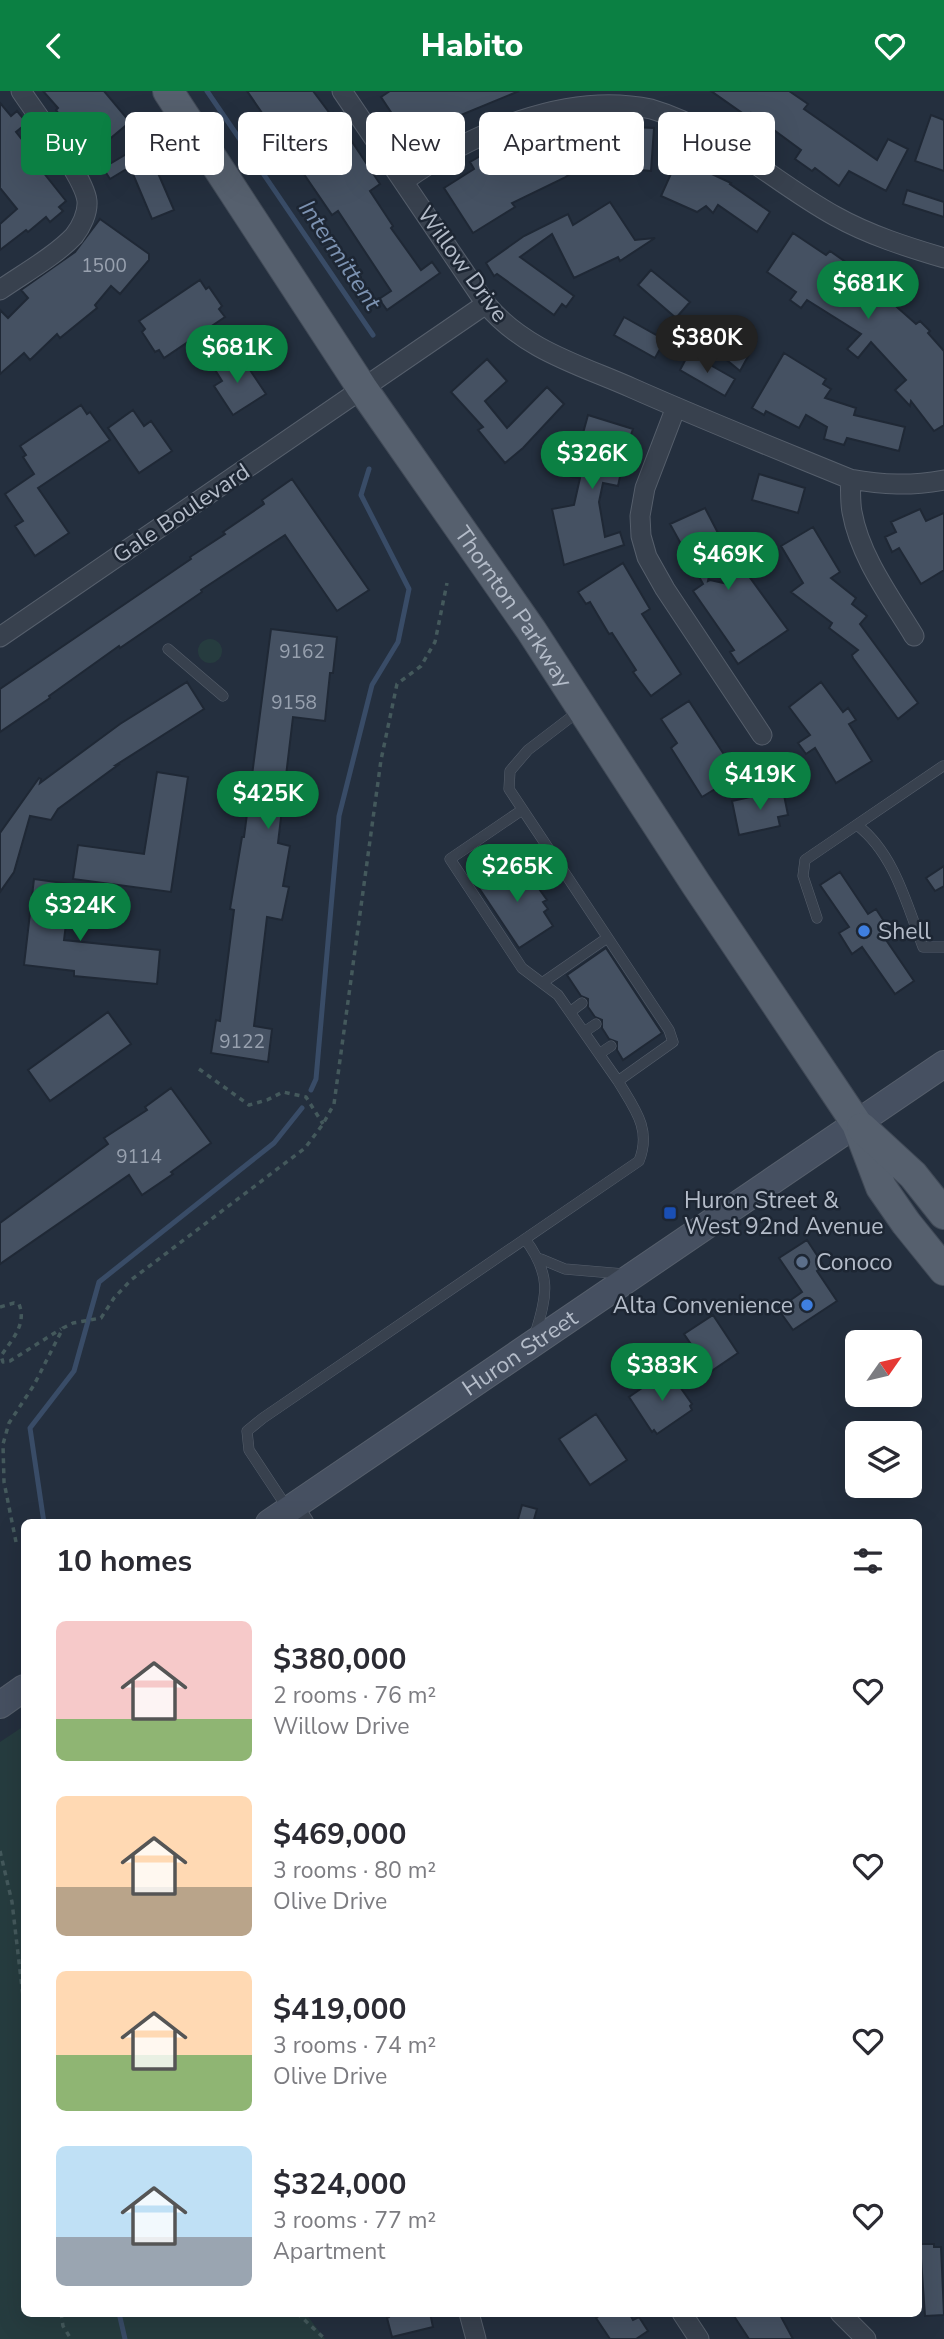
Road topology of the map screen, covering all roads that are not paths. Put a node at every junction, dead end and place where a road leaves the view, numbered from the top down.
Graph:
1 (21, 91) edge
2 (168, 91) edge
3 (342, 91) edge
4 (404, 181) junction
5 (944, 258) edge
6 (0, 290) edge
7 (486, 304) junction
8 (362, 388) junction
9 (676, 407) junction
10 (850, 479) junction
11 (944, 480) edge
12 (914, 636) dead end
13 (0, 637) edge
14 (168, 649) dead end
15 (223, 696) dead end
16 (582, 708) junction
17 (762, 735) dead end
18 (943, 766) edge
19 (522, 810) junction
20 (857, 825) junction
21 (817, 918) dead end
22 (607, 939) junction
23 (944, 947) edge
24 (542, 983) junction
25 (582, 1003) dead end
26 (570, 1012) junction
27 (596, 1024) dead end
28 (584, 1032) junction
29 (611, 1046) dead end
30 (599, 1054) junction
31 (943, 1066) edge
32 (618, 1081) junction
33 (857, 1124) junction
34 (944, 1213) edge
35 (525, 1239) junction
36 (541, 1259) junction
37 (944, 1270) edge
38 (635, 1274) junction
39 (532, 1344) junction
40 (289, 1515) edge
41 (21, 1690) edge
42 (0, 1705) edge
43 (471, 2317) edge
44 (685, 2317) edge
45 (844, 2317) edge
46 (476, 2339) edge
47 (699, 2339) edge
48 (866, 2339) edge

1 - 6 street
2 - 8 main road, Thornton Parkway
3 - 4 street, Willow Drive
4 - 5 street
4 - 7 street, Willow Drive
7 - 8 street, Gale Boulevard
7 - 9 street, Willow Drive
8 - 13 street, Gale Boulevard
8 - 16 main road, Thornton Parkway
9 - 10 street, Willow Drive
9 - 17 street
10 - 11 street, Willow Drive
10 - 12 street
14 - 15 lane
16 - 19 lane
16 - 33 main road, Thornton Parkway
18 - 20 lane
19 - 22 lane
19 - 24 lane
20 - 21 lane
20 - 23 lane
22 - 24 lane
22 - 32 lane
24 - 26 lane
25 - 26 lane
26 - 28 lane
27 - 28 lane
28 - 30 lane
29 - 30 lane
30 - 32 lane
31 - 33 main road, Huron Street
32 - 35 lane
33 - 34 main road, Thornton Parkway
33 - 37 main road, Thornton Parkway
33 - 38 main road, Huron Street
35 - 36 lane
35 - 40 lane
36 - 38 lane
36 - 39 lane
38 - 39 main road, Huron Street
39 - 40 main road, Huron Street
41 - 42 main road
43 - 46 street
44 - 47 street
45 - 48 street

